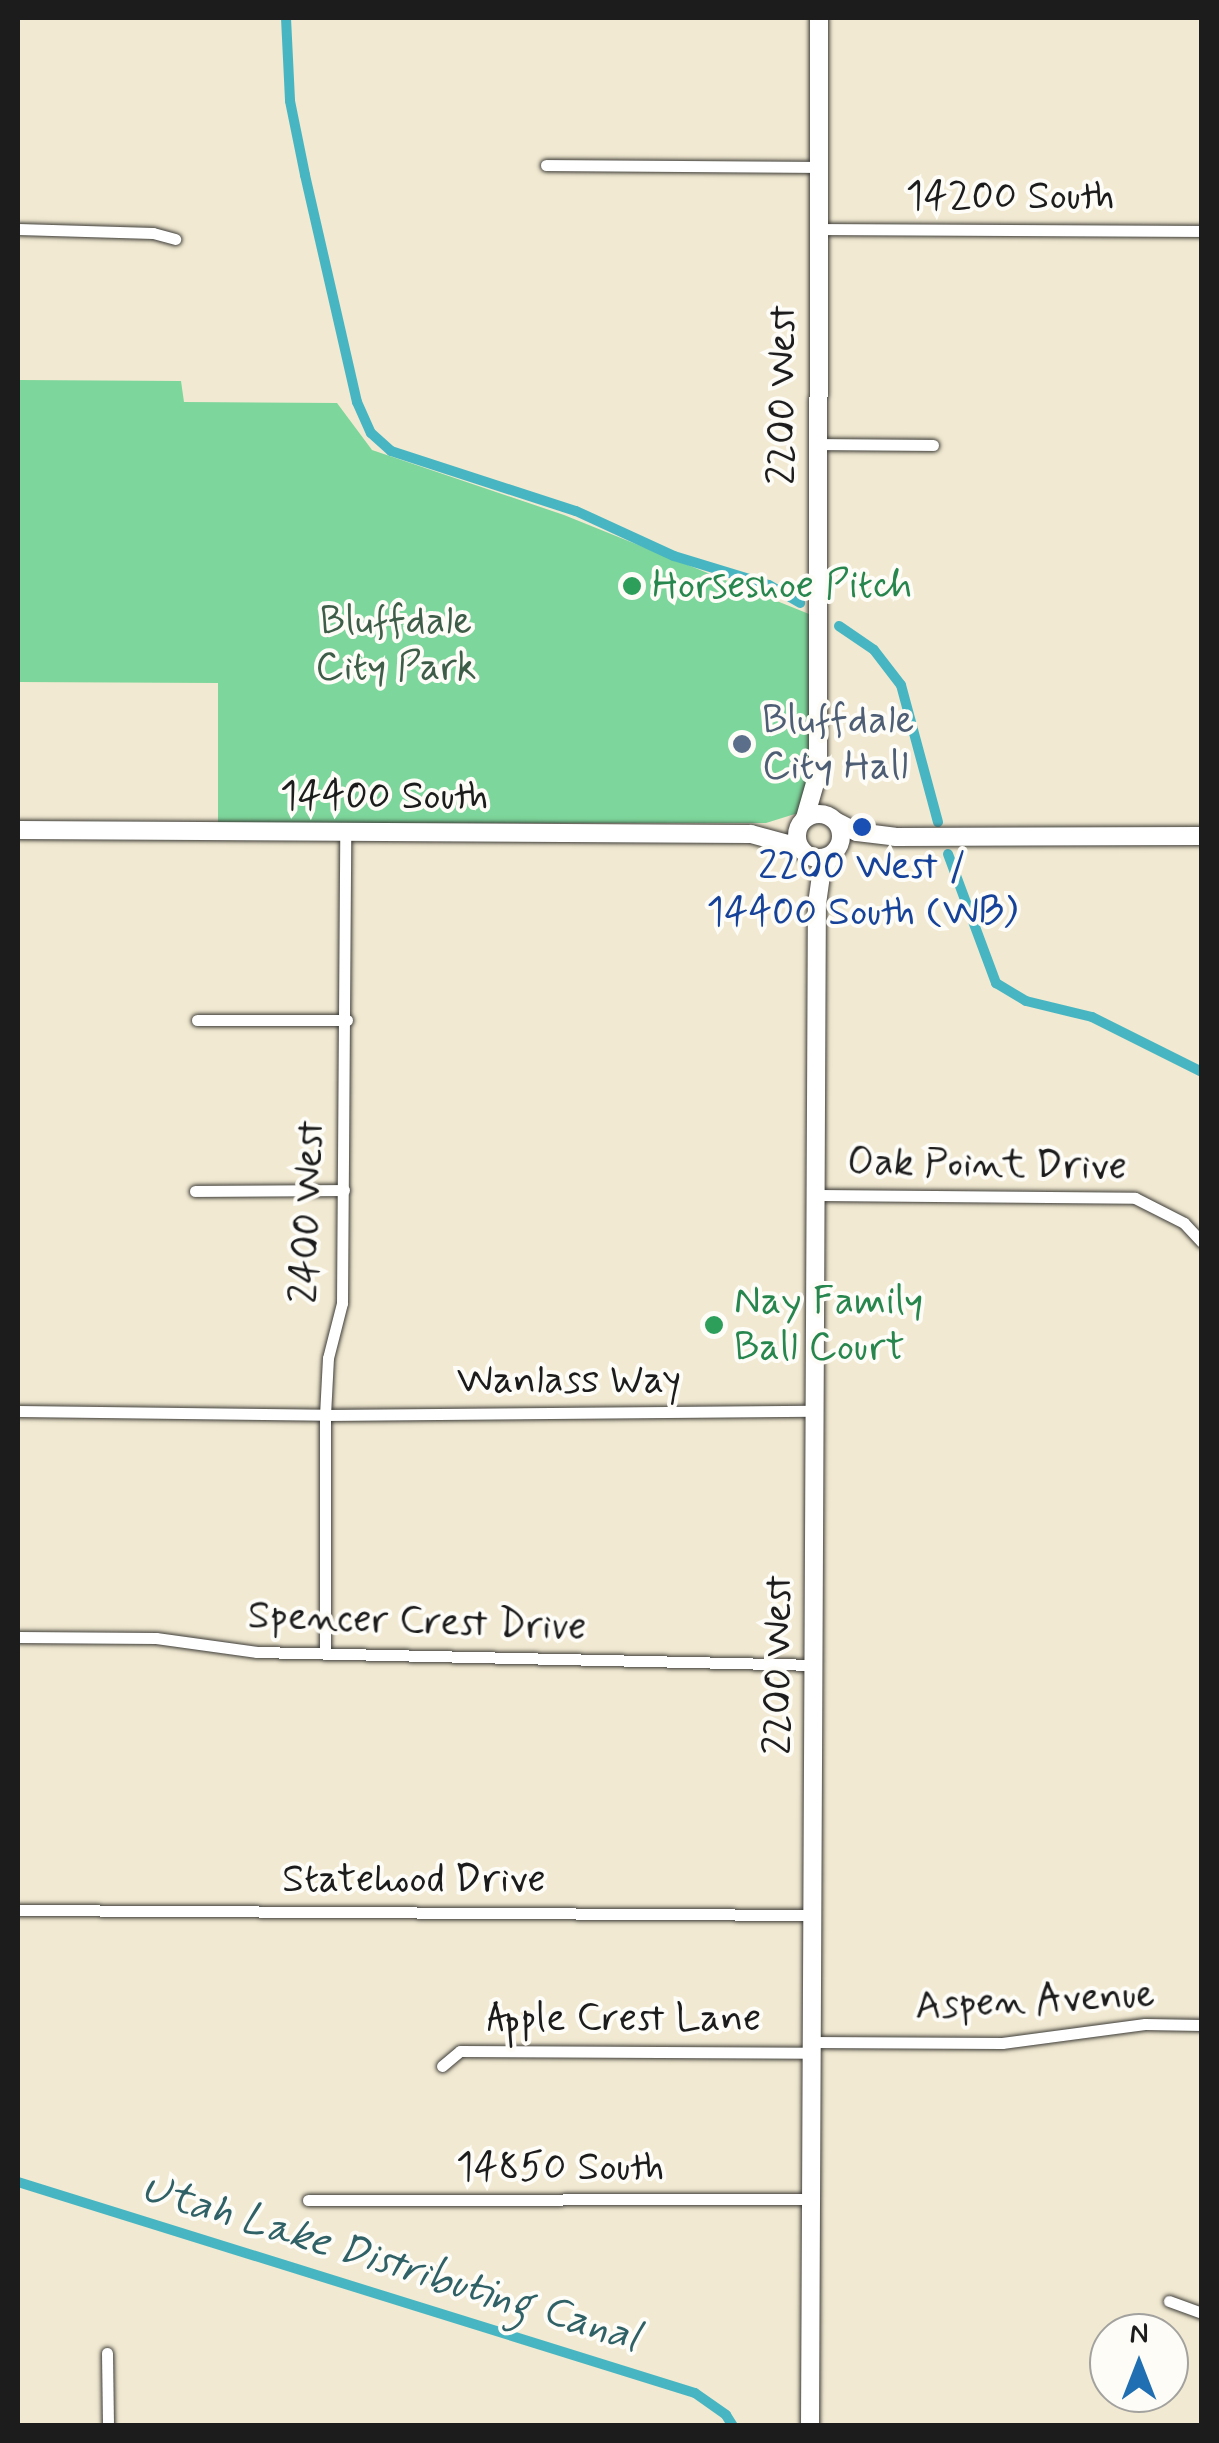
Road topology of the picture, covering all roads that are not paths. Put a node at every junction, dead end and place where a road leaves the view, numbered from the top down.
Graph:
1 (818, 18) edge
2 (546, 165) dead end
3 (819, 167) junction
4 (18, 229) edge
5 (819, 229) junction
6 (1202, 230) edge
7 (175, 239) dead end
8 (818, 444) junction
9 (933, 446) dead end
10 (818, 773) junction
11 (804, 819) junction
12 (835, 820) junction
13 (18, 830) edge
14 (345, 832) junction
15 (751, 834) junction
16 (1202, 836) edge
17 (894, 838) junction
18 (801, 850) junction
19 (833, 852) junction
20 (817, 904) junction
21 (197, 1020) dead end
22 (347, 1020) junction
23 (344, 1190) junction
24 (196, 1191) dead end
25 (819, 1195) junction
26 (1202, 1242) edge
27 (814, 1411) junction
28 (18, 1412) edge
29 (325, 1415) junction
30 (18, 1637) edge
31 (325, 1652) junction
32 (815, 1664) junction
33 (18, 1910) edge
34 (811, 1915) junction
35 (1202, 2026) edge
36 (811, 2048) junction
37 (442, 2066) dead end
38 (812, 2198) junction
39 (308, 2200) dead end
40 (1169, 2301) dead end
41 (1202, 2313) edge
42 (107, 2353) dead end
43 (108, 2426) edge
44 (810, 2426) edge

1 - 3 street, 2200 West
2 - 3 street
3 - 5 street, 2200 West
4 - 7 street
5 - 6 street, 14200 South
5 - 8 street, 2200 West
8 - 9 street
8 - 10 street, 2200 West
10 - 11 street, 2200 West
10 - 12 street, 2200 West
11 - 12 street
11 - 15 street, 14400 South
11 - 18 street
12 - 17 street
12 - 19 street
13 - 14 street, 14400 South
14 - 15 street, 14400 South
14 - 22 street, 2400 West
15 - 18 street, 14400 South
16 - 17 street
17 - 19 street
18 - 19 street
18 - 20 street, 2200 West
19 - 20 street, 2200 West
20 - 25 street, 2200 West
21 - 22 street
22 - 23 street, 2400 West
23 - 24 street
23 - 29 street, 2400 West
25 - 26 street, Oak Point Drive
25 - 27 street, 2200 West
27 - 29 street, Wanlass Way
27 - 32 street, 2200 West
28 - 29 street, Wanlass Way
29 - 31 street, 2400 West
30 - 31 street, Spencer Crest Drive
31 - 32 street, Spencer Crest Drive
32 - 34 street, 2200 West
33 - 34 street, Statehood Drive
34 - 36 street, 2200 West
35 - 36 street, Aspen Avenue
36 - 37 street, Apple Crest Lane
36 - 38 street, 2200 West
38 - 39 street, 14850 South
38 - 44 street, 2200 West
40 - 41 street
42 - 43 street

